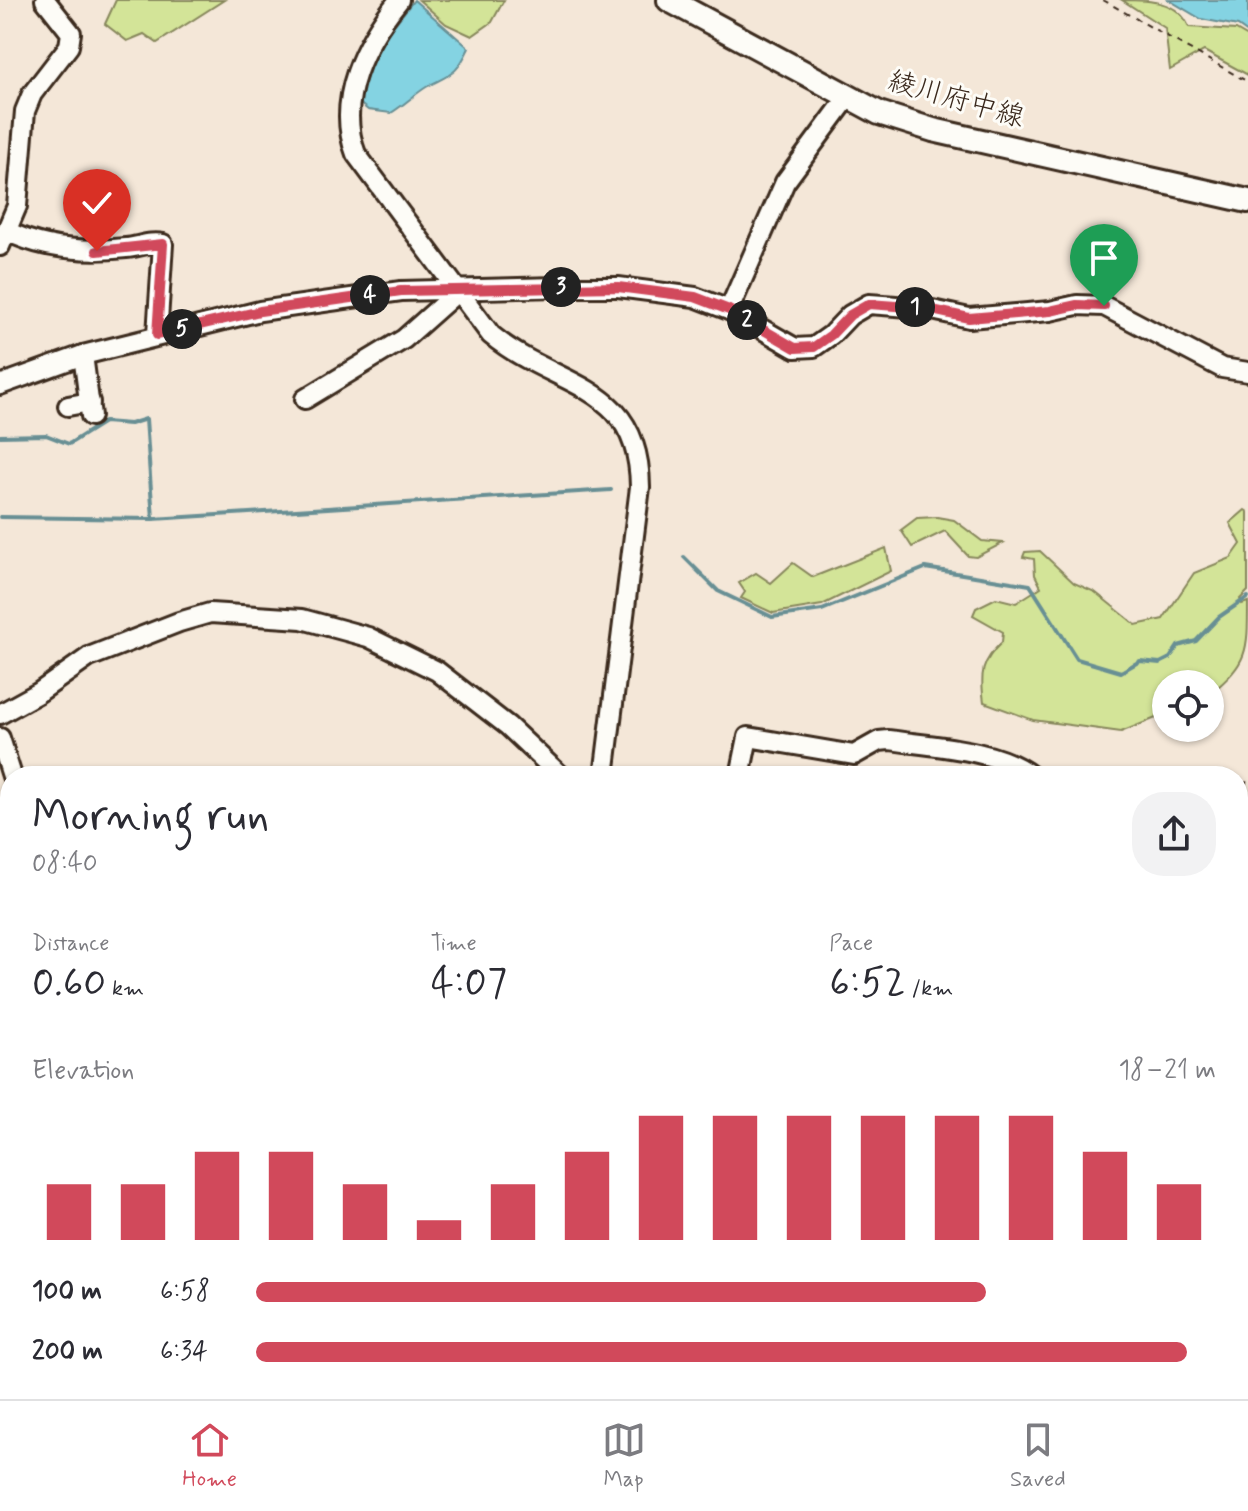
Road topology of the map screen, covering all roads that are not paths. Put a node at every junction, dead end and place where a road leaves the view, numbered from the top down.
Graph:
1 (45, 0) edge
2 (399, 0) edge
3 (669, 0) edge
4 (848, 97) junction
5 (1248, 201) edge
6 (4, 239) edge
7 (457, 292) junction
8 (729, 310) junction
9 (157, 335) junction
10 (83, 355) junction
11 (1248, 372) edge
12 (0, 385) edge
13 (305, 399) dead end
14 (68, 406) dead end
15 (0, 714) edge
16 (0, 738) edge
17 (9, 766) edge
18 (550, 766) edge
19 (605, 766) edge
20 (742, 766) edge
21 (1018, 766) edge

1 - 6 street
2 - 7 street
3 - 4 main road, 綾川府中線
4 - 5 main road, 綾川府中線
4 - 8 street
6 - 9 street
7 - 8 street
7 - 9 street
7 - 13 street
7 - 19 street
8 - 11 street
9 - 10 street
10 - 12 street
10 - 14 street
15 - 18 street
16 - 17 street
20 - 21 street

